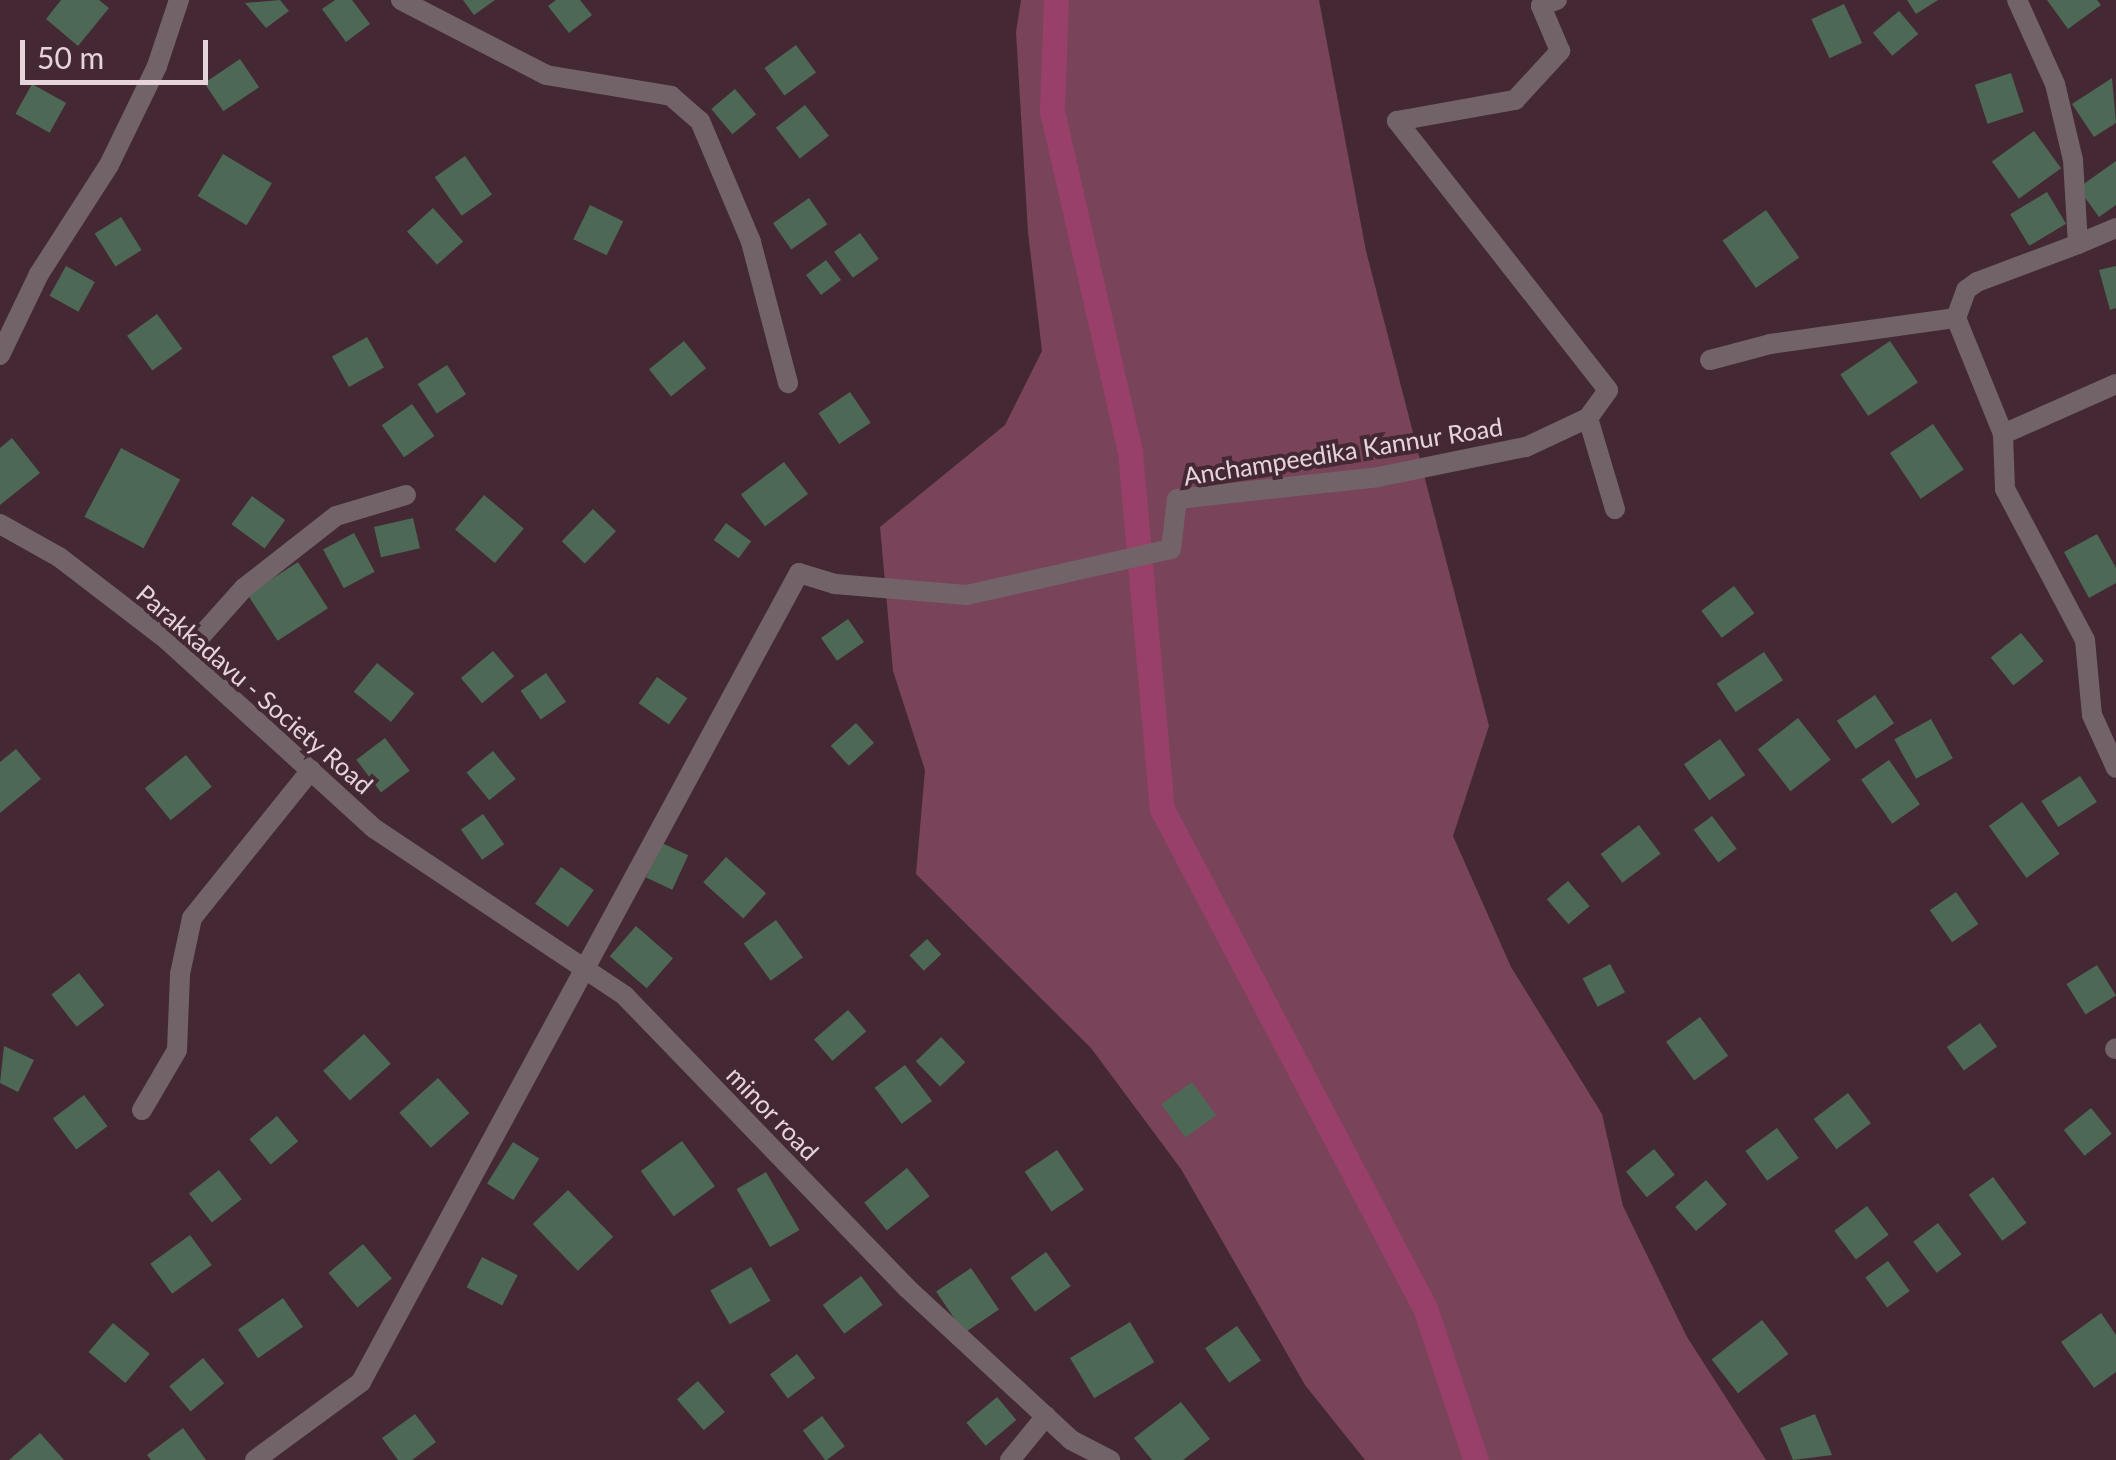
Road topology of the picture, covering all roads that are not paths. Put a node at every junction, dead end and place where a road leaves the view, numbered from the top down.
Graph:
1 (180, 0) edge
2 (401, 0) edge
3 (1557, 0) edge
4 (2017, 0) edge
5 (2116, 228) edge
6 (2078, 244) junction
7 (1956, 318) junction
8 (0, 356) edge
9 (1710, 360) dead end
10 (788, 383) dead end
11 (2116, 384) edge
12 (1588, 418) junction
13 (2003, 434) junction
14 (406, 495) dead end
15 (1615, 509) dead end
16 (0, 524) edge
17 (184, 655) junction
18 (2116, 768) edge
19 (310, 770) junction
20 (376, 829) joint
21 (581, 966) junction
22 (142, 1110) dead end
23 (1046, 1416) junction
24 (256, 1460) edge
25 (1010, 1460) edge
26 (1110, 1460) edge

1 - 8 street
2 - 10 street
3 - 12 street
4 - 6 street
5 - 6 street
6 - 7 street
7 - 9 street
7 - 13 street
11 - 13 street
12 - 15 street
12 - 21 street, Anchampeedika Kannur Road
13 - 18 street
14 - 17 street
16 - 17 street, Parakkadavu - Society Road
17 - 19 street, Parakkadavu - Society Road
19 - 20 street, Parakkadavu - Society Road
19 - 22 street
20 - 21 street, minor road
21 - 23 street, minor road
21 - 24 street
23 - 25 street
23 - 26 street, minor road

